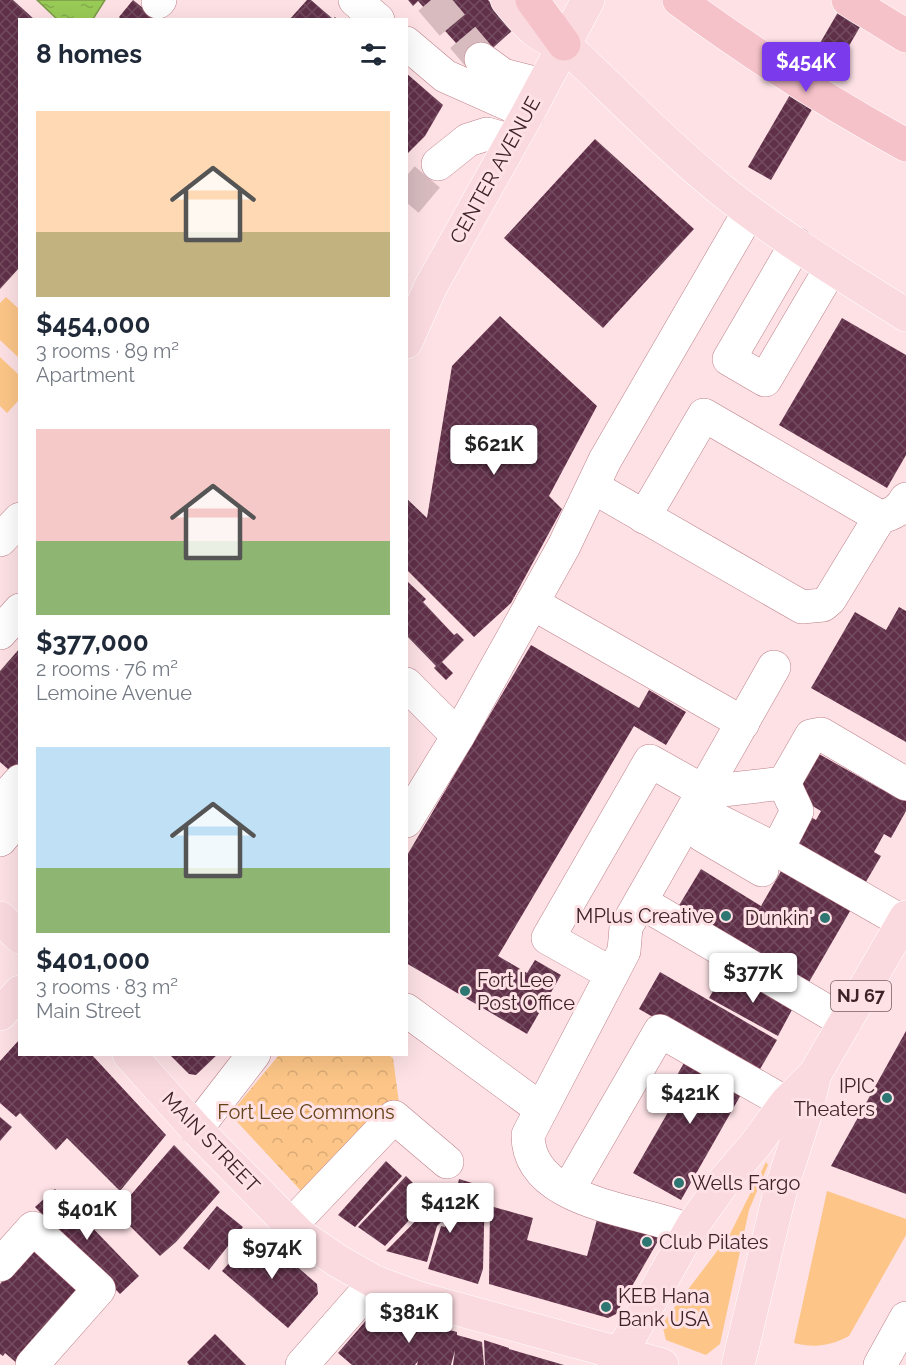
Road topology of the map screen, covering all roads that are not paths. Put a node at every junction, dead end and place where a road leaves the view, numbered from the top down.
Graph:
1 (355, 0) edge
2 (507, 0) edge
3 (532, 0) edge
4 (679, 0) edge
5 (848, 0) edge
6 (891, 0) edge
7 (587, 1) edge
8 (906, 10) edge
9 (376, 18) edge
10 (906, 36) edge
11 (564, 44) junction
12 (408, 45) edge
13 (481, 59) tunnel mouth
14 (527, 113) junction
15 (906, 145) edge
16 (438, 164) tunnel mouth
17 (749, 212) junction
18 (796, 244) junction
19 (831, 268) junction
20 (416, 293) edge
21 (906, 315) edge
22 (408, 332) edge
23 (593, 487) junction
24 (893, 508) edge
25 (644, 517) junction
26 (18, 521) edge
27 (0, 540) edge
28 (532, 603) junction
29 (18, 612) edge
30 (0, 633) edge
31 (774, 667) dead end
32 (408, 686) edge
33 (743, 723) junction
34 (458, 736) junction
35 (18, 783) edge
36 (784, 783) junction
37 (906, 784) edge
38 (0, 803) edge
39 (695, 809) junction
40 (18, 818) edge
41 (408, 818) edge
42 (0, 840) edge
43 (769, 860) junction
44 (641, 902) junction
45 (0, 918) edge
46 (905, 919) edge
47 (18, 935) edge
48 (612, 974) junction
49 (18, 994) edge
50 (408, 1011) edge
51 (0, 1014) edge
52 (845, 1022) junction
53 (131, 1056) edge
54 (252, 1056) edge
55 (815, 1074) junction
56 (786, 1103) junction
57 (541, 1109) junction
58 (196, 1129) junction
59 (447, 1162) dead end
60 (568, 1190) junction
61 (291, 1225) junction
62 (690, 1231) junction
63 (0, 1265) edge
64 (375, 1281) junction
65 (906, 1318) edge
66 (617, 1359) edge
67 (32, 1365) edge
68 (302, 1365) edge
69 (662, 1365) edge
70 (738, 1365) edge
71 (880, 1365) edge

1 - 9 street
2 - 11 main road
3 - 11 highway
4 - 15 highway
5 - 10 highway
6 - 8 highway
7 - 11 main road, CENTER AVENUE
11 - 14 main road, CENTER AVENUE
11 - 17 main road
12 - 14 street
13 - 14 street
14 - 16 street
14 - 20 main road, CENTER AVENUE
17 - 18 main road
17 - 23 street
18 - 19 main road
18 - 19 street
19 - 21 main road
20 - 22 main road, CENTER AVENUE
23 - 25 street
23 - 28 street
24 - 25 street
24 - 25 street
26 - 27 street
28 - 33 street
28 - 34 street
29 - 30 street
31 - 33 street
32 - 34 street
33 - 39 street
34 - 41 street
35 - 38 street
36 - 37 street
36 - 39 street
36 - 43 street
39 - 43 street
39 - 44 street
39 - 48 street
40 - 42 street
43 - 46 street
44 - 48 street
44 - 52 street
45 - 47 main road
46 - 52 main road, NJ 67
48 - 57 street
49 - 51 main road
50 - 57 street
52 - 55 main road, NJ 67
53 - 58 main road, MAIN STREET
54 - 58 street
55 - 56 main road, NJ 67
55 - 70 main road, NJ 67
56 - 60 street
56 - 62 main road, NJ 67
57 - 60 street
58 - 61 main road, MAIN STREET
59 - 61 street
60 - 62 street
61 - 64 main road, MAIN STREET
62 - 66 main road, NJ 67
63 - 67 street
64 - 66 main road, MAIN STREET
64 - 68 street
65 - 71 street
66 - 69 main road, MAIN STREET

